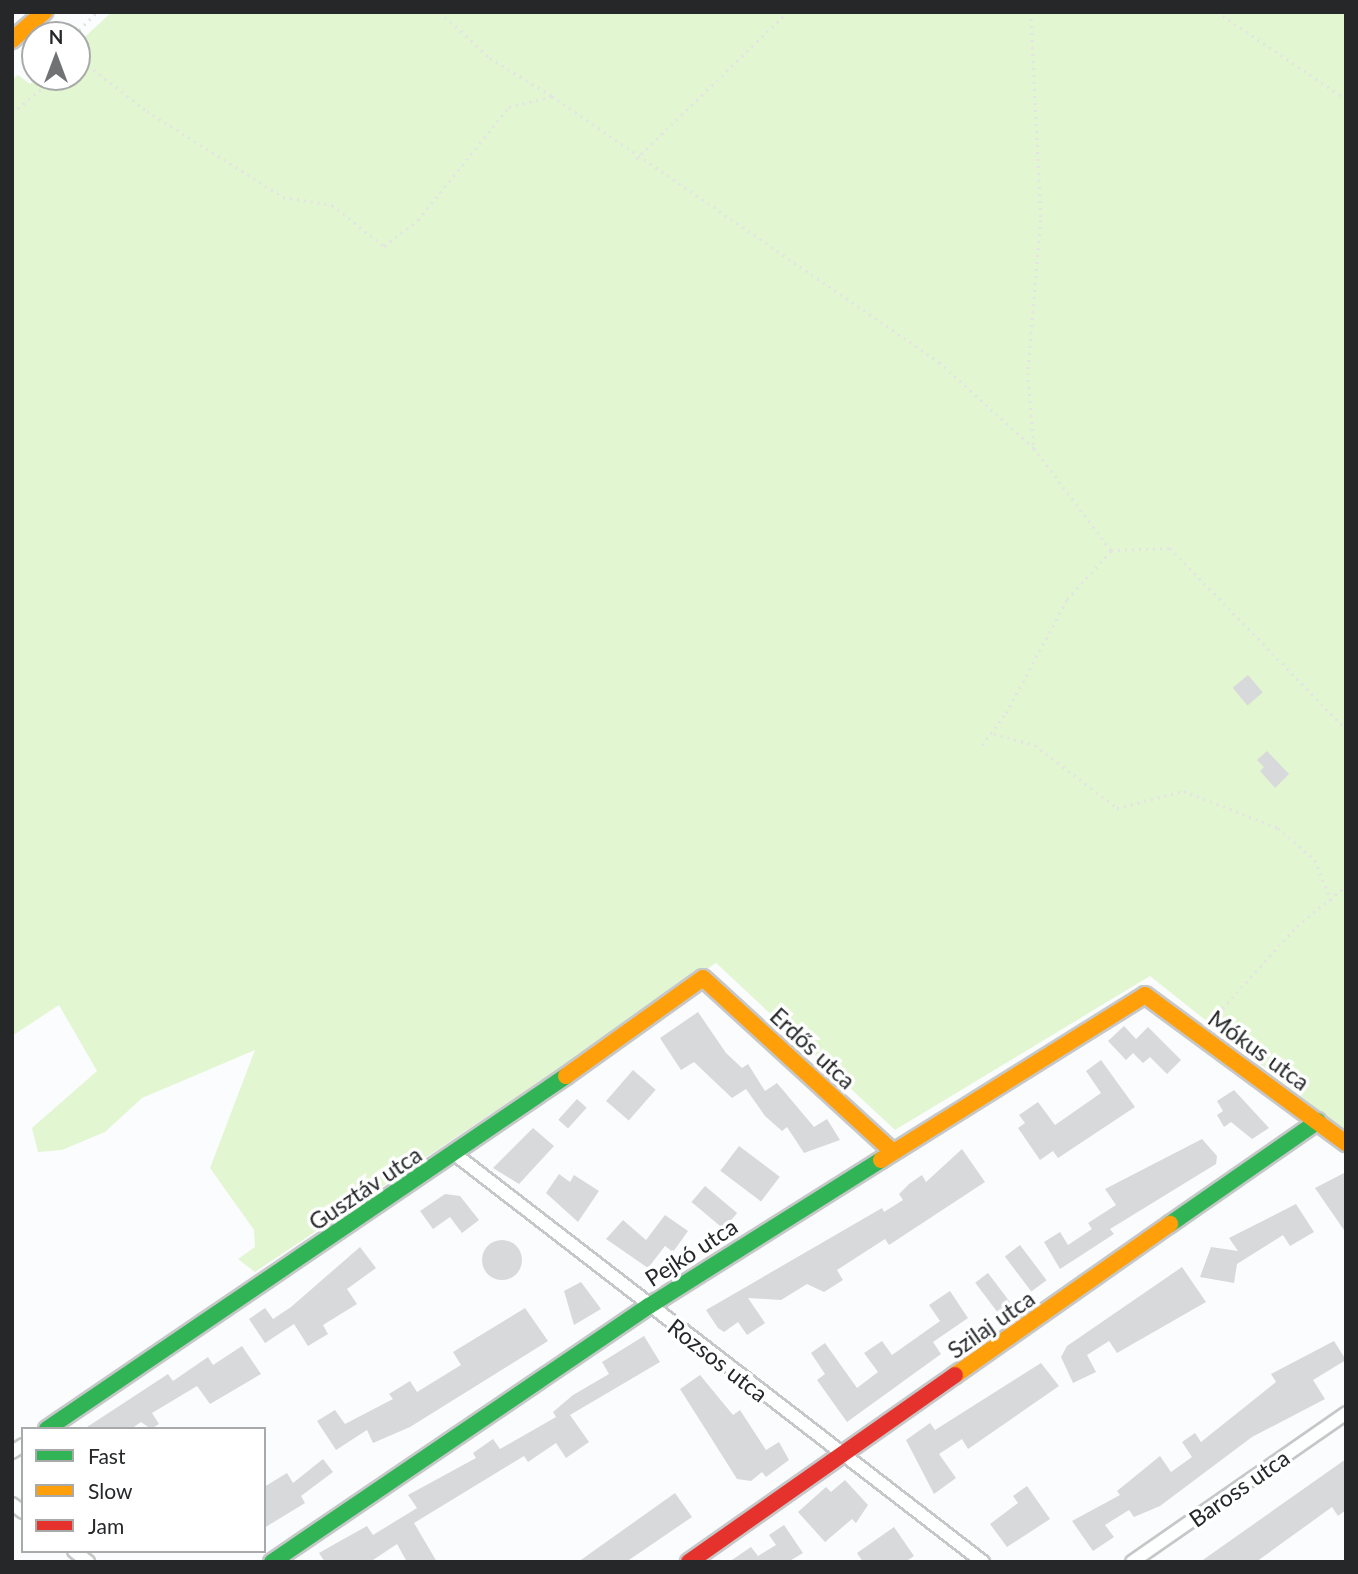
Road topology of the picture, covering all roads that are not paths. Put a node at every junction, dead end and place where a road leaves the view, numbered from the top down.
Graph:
1 (44, 12) edge
2 (12, 40) edge
3 (703, 978) joint
4 (1145, 995) joint
5 (1318, 1121) junction
6 (1346, 1143) edge
7 (892, 1151) junction
8 (456, 1155) junction
9 (649, 1306) junction
10 (1346, 1413) edge
11 (50, 1427) edge
12 (843, 1457) junction
13 (272, 1562) edge
14 (689, 1562) edge
15 (983, 1562) edge
16 (1132, 1562) edge

1 - 2 street
3 - 7 street, Erdős utca
3 - 8 street, Gusztáv utca
4 - 5 street, Mókus utca
4 - 7 street, Pejkó utca
5 - 6 street, Mókus utca
5 - 12 street, Szilaj utca
7 - 9 street, Pejkó utca
8 - 9 street, Rozsos utca
8 - 11 street, Gusztáv utca
9 - 12 street, Rozsos utca
9 - 13 street, Pejkó utca
10 - 16 street, Baross utca
12 - 14 street, Szilaj utca
12 - 15 street, Rozsos utca

